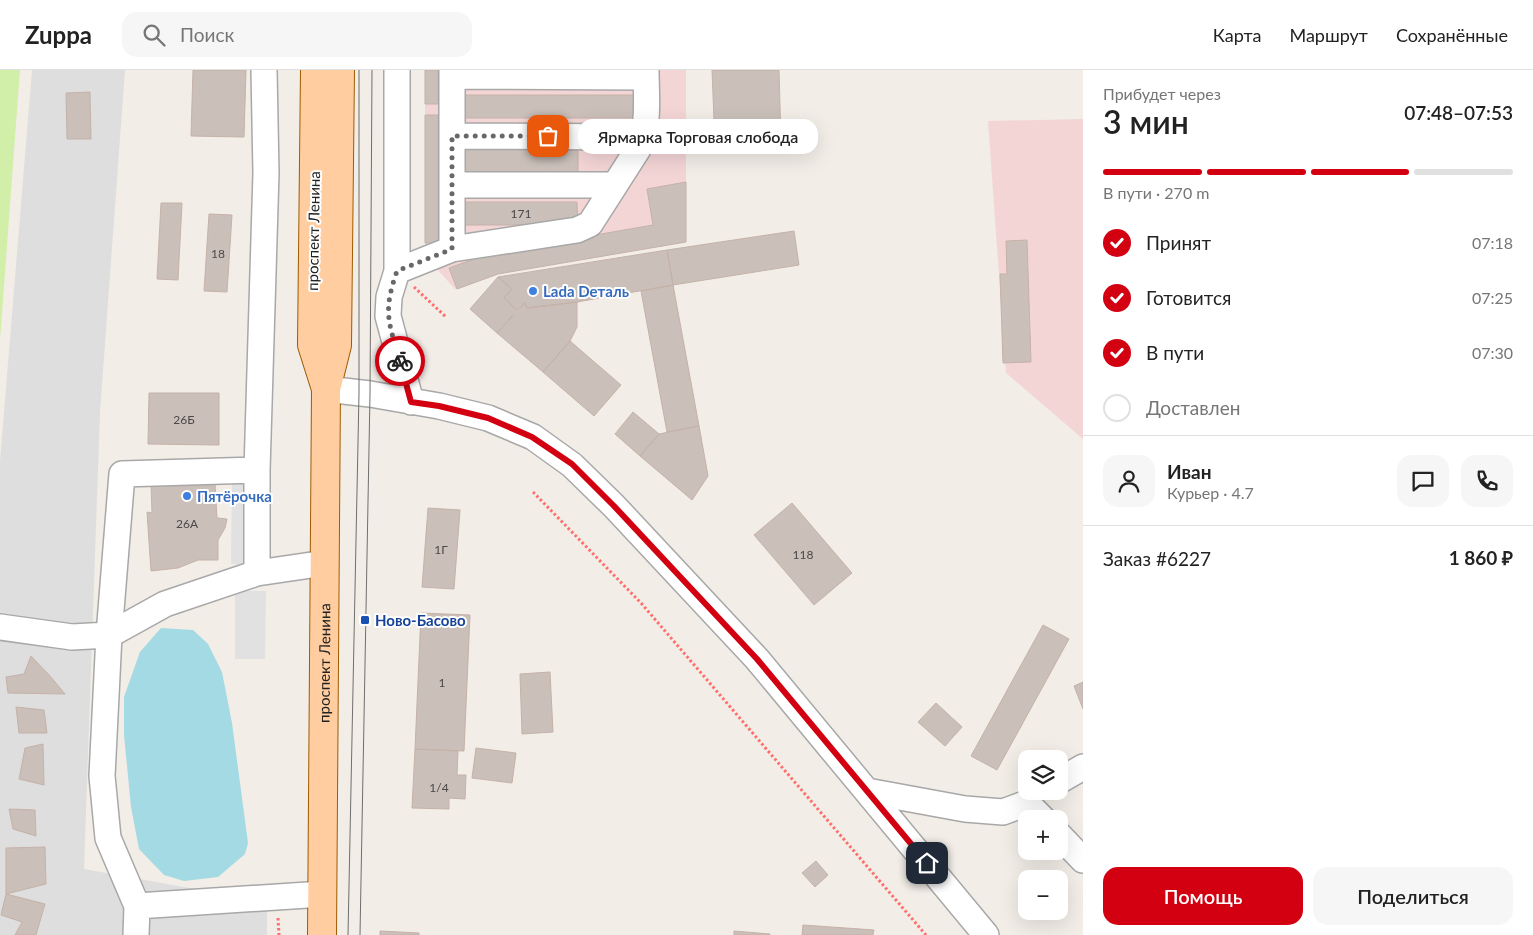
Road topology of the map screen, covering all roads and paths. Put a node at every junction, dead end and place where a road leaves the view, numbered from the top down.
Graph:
1 (264, 70) edge
2 (315, 70) edge
3 (340, 70) edge
4 (397, 70) edge
5 (452, 73) edge
6 (646, 73) edge
7 (452, 136) junction
8 (643, 137) junction
9 (452, 185) junction
10 (615, 186) junction
11 (452, 249) junction
12 (397, 271) junction
13 (446, 317) dead end
14 (326, 389) junction
15 (411, 402) junction
16 (257, 470) junction
17 (533, 492) dead end
18 (325, 564) junction
19 (257, 572) junction
20 (0, 627) edge
21 (109, 635) junction
22 (1083, 767) edge
23 (1068, 776) edge
24 (867, 791) junction
25 (1037, 804) edge
26 (1068, 844) edge
27 (1083, 860) edge
28 (323, 894) junction
29 (137, 906) junction
30 (136, 935) edge
31 (322, 935) edge
32 (926, 935) edge
33 (986, 935) edge

1 - 16 street
2 - 14 main road, проспект Ленина
3 - 14 main road, проспект Ленина
4 - 12 street
5 - 6 street
5 - 7 street
6 - 8 street
7 - 8 street
7 - 9 street
8 - 10 street
9 - 10 street
9 - 11 street
10 - 11 street
11 - 12 street
12 - 13 path
12 - 15 street
14 - 15 street
14 - 18 main road, проспект Ленина
15 - 24 street
16 - 19 street
16 - 21 street
17 - 32 path
18 - 19 street
18 - 28 main road, проспект Ленина
19 - 21 street
20 - 21 street
21 - 29 street
22 - 23 street
24 - 25 street
24 - 33 street
26 - 27 street
28 - 29 street
28 - 31 main road, проспект Ленина
29 - 30 street

